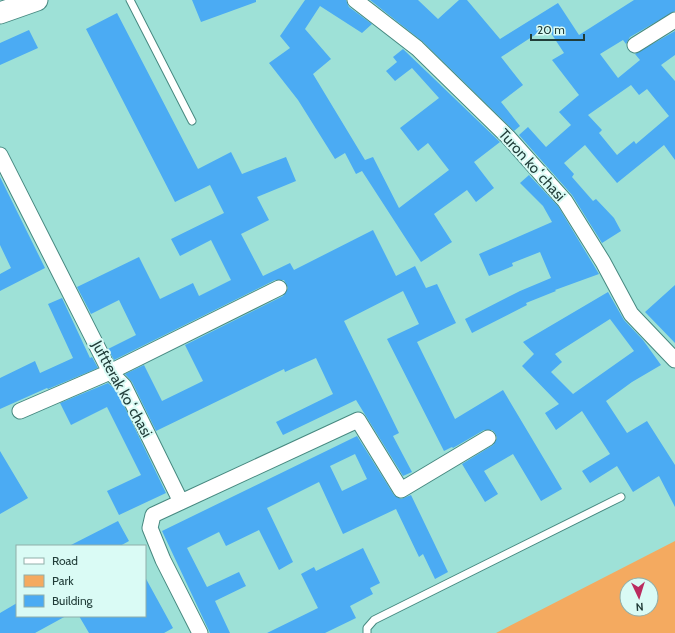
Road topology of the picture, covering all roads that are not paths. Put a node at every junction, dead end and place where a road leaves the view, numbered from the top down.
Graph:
1 (37, 0) edge
2 (130, 0) edge
3 (355, 0) edge
4 (0, 13) edge
5 (675, 20) edge
6 (635, 45) dead end
7 (192, 121) dead end
8 (0, 156) edge
9 (279, 288) dead end
10 (675, 360) edge
11 (110, 372) junction
12 (20, 411) dead end
13 (488, 438) dead end
14 (620, 497) dead end
15 (181, 502) junction
16 (200, 633) edge
17 (366, 633) edge

1 - 4 street
2 - 7 lane
3 - 10 street, Turon koʻchasi
5 - 6 street
8 - 11 street, Juftterak koʻchasi
9 - 11 street
11 - 12 street
11 - 15 street, Juftterak koʻchasi
13 - 15 street
14 - 17 lane
15 - 16 street

